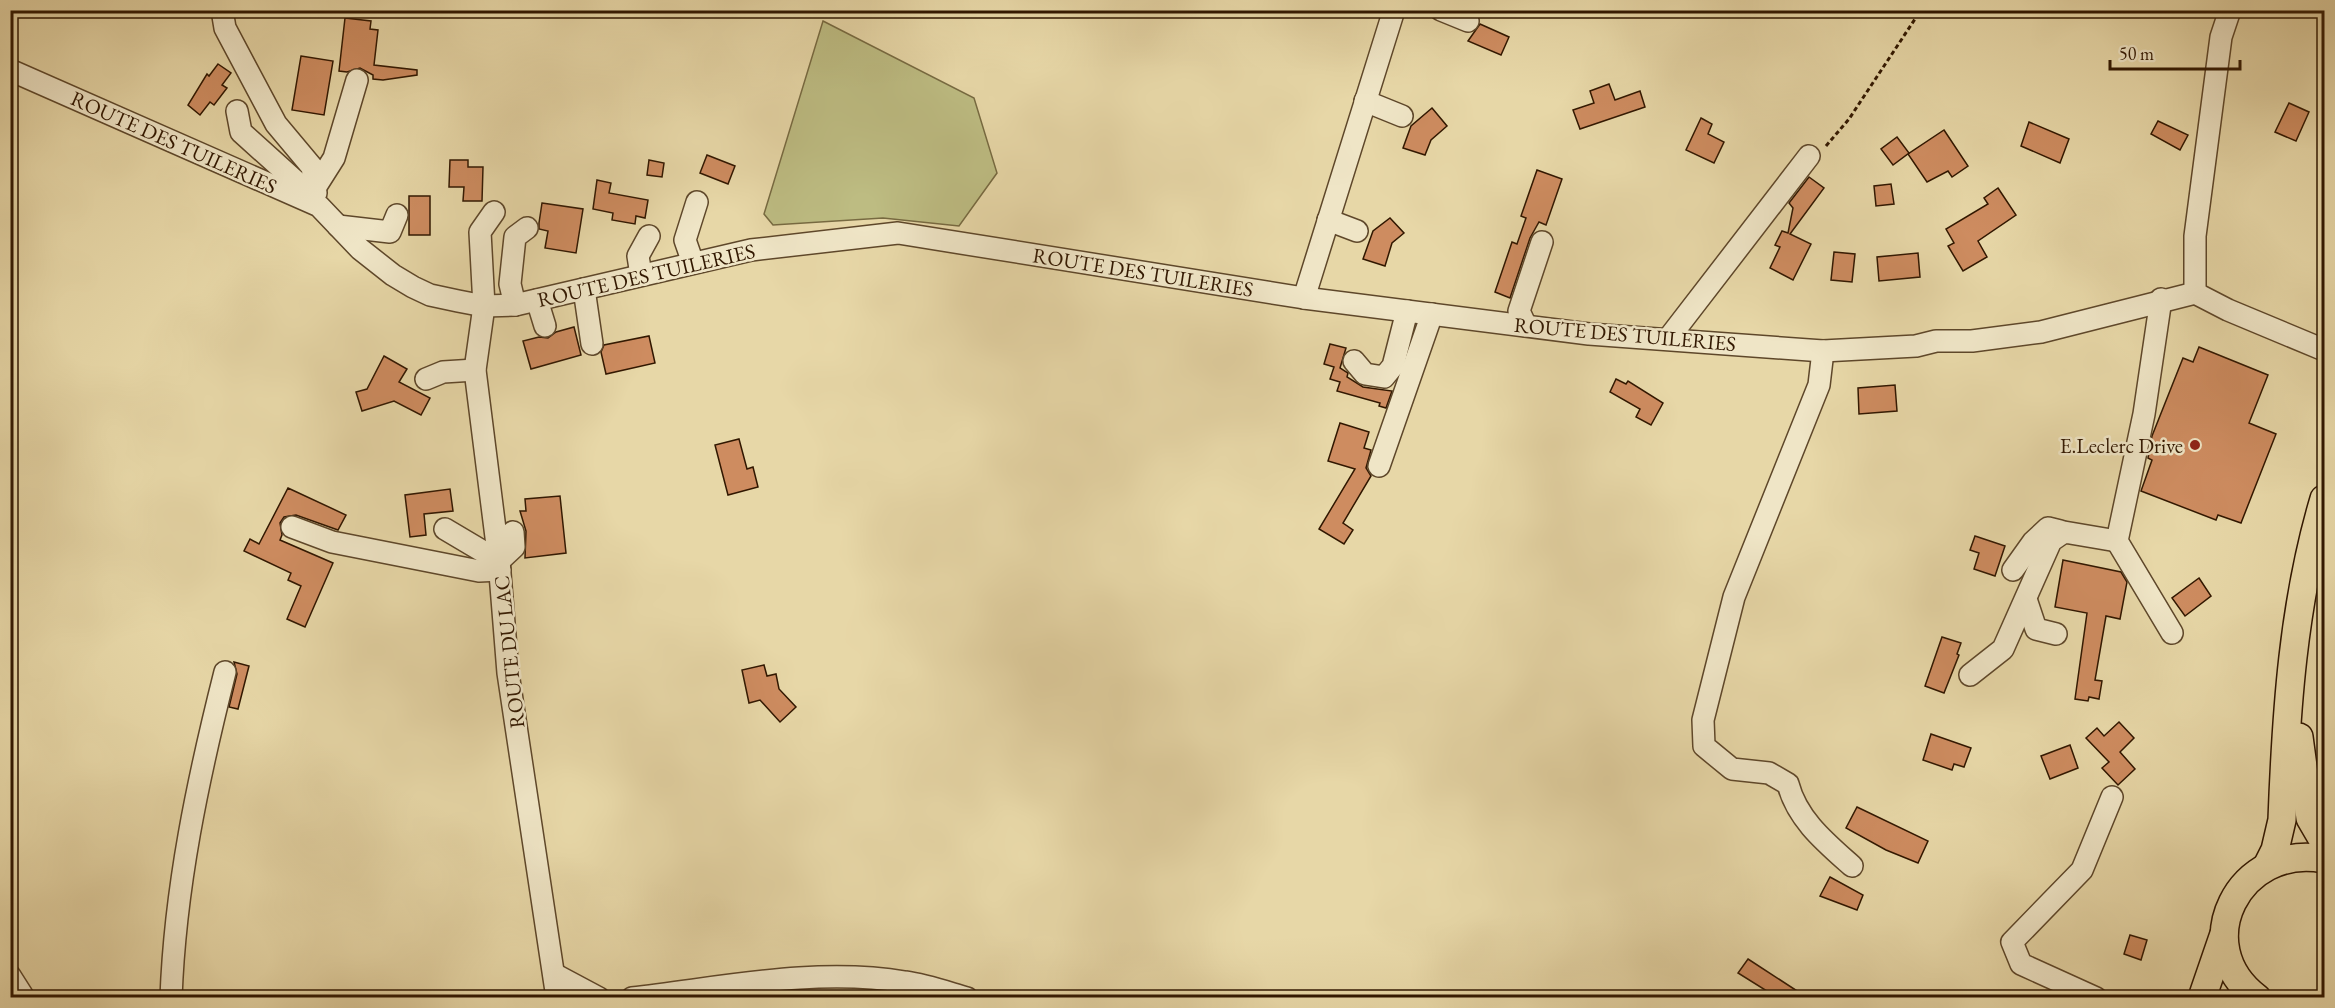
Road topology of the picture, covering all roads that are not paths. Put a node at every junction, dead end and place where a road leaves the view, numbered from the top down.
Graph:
1 (222, 10) edge
2 (1394, 10) edge
3 (1441, 10) edge
4 (2230, 10) edge
5 (1468, 21) dead end
6 (10, 70) edge
7 (357, 80) dead end
8 (1365, 101) junction
9 (237, 111) dead end
10 (1402, 117) dead end
11 (1809, 156) road end
12 (317, 197) junction
13 (696, 202) dead end
14 (494, 212) dead end
15 (397, 215) dead end
16 (1328, 220) junction
17 (338, 226) junction
18 (527, 228) dead end
19 (1358, 231) dead end
20 (649, 236) dead end
21 (1542, 242) dead end
22 (693, 263) junction
23 (641, 275) junction
24 (584, 289) junction
25 (2195, 292) junction
26 (1304, 298) junction
27 (2161, 299) junction
28 (537, 300) junction
29 (515, 305) junction
30 (484, 306) junction
31 (1407, 311) junction
32 (1432, 314) junction
33 (545, 326) dead end
34 (1526, 326) junction
35 (1668, 339) junction
36 (592, 344) dead end
37 (2325, 350) edge
38 (1823, 351) junction
39 (1354, 362) dead end
40 (475, 370) junction
41 (426, 379) dead end
42 (1379, 466) dead end
43 (2325, 499) edge
44 (292, 527) dead end
45 (445, 529) dead end
46 (513, 532) dead end
47 (2064, 532) junction
48 (2117, 542) junction
49 (500, 565) junction
50 (2013, 570) dead end
51 (2026, 598) junction
52 (2172, 633) dead end
53 (2056, 634) dead end
54 (225, 672) dead end
55 (1970, 675) dead end
56 (2291, 676) junction
57 (2112, 797) dead end
58 (2325, 842) edge
59 (2325, 859) edge
60 (2268, 864) junction
61 (1852, 866) dead end
62 (2225, 930) junction
63 (554, 974) junction
64 (10, 976) edge
65 (685, 995) edge
66 (24, 998) edge
67 (171, 998) edge
68 (557, 998) edge
69 (599, 998) edge
70 (632, 998) edge
71 (967, 998) edge
72 (2096, 998) edge
73 (2202, 998) edge
74 (2257, 998) edge

1 - 12 street
2 - 8 street
3 - 5 street
4 - 25 street
6 - 12 street, ROUTE DES TUILERIES
7 - 12 street
8 - 10 street
8 - 16 street
9 - 12 street
11 - 35 street
12 - 17 street, ROUTE DES TUILERIES
13 - 22 street
14 - 30 street, ROUTE DU LAC
15 - 17 street
16 - 19 street
16 - 26 street
17 - 30 street, ROUTE DES TUILERIES
18 - 29 street
20 - 23 street
21 - 34 street
22 - 23 street, ROUTE DES TUILERIES
22 - 26 street, ROUTE DES TUILERIES
23 - 24 street, ROUTE DES TUILERIES
24 - 28 street, ROUTE DES TUILERIES
24 - 36 street
25 - 27 street, ROUTE DES TUILERIES
25 - 37 street
26 - 31 street, ROUTE DES TUILERIES
27 - 38 street, ROUTE DES TUILERIES
27 - 48 street
28 - 29 street, ROUTE DES TUILERIES
28 - 33 street
29 - 30 street, ROUTE DES TUILERIES
30 - 40 street, ROUTE DU LAC
31 - 32 street, ROUTE DES TUILERIES
31 - 39 street
32 - 34 street, ROUTE DES TUILERIES
32 - 42 street
34 - 35 street, ROUTE DES TUILERIES
35 - 38 street, ROUTE DES TUILERIES
38 - 61 street
40 - 41 street
40 - 49 street, ROUTE DU LAC
43 - 56 main road
44 - 49 street
45 - 49 street
46 - 49 street
47 - 48 street
47 - 50 street
47 - 51 street
48 - 52 street
49 - 63 street, ROUTE DU LAC
51 - 53 street
51 - 55 street
54 - 67 street
56 - 58 main road
56 - 60 main road
57 - 72 street
59 - 60 main road
60 - 62 main road
62 - 73 main road
62 - 74 main road
63 - 68 street, ROUTE DU LAC
63 - 69 street
64 - 66 street
65 - 70 street
65 - 71 street

